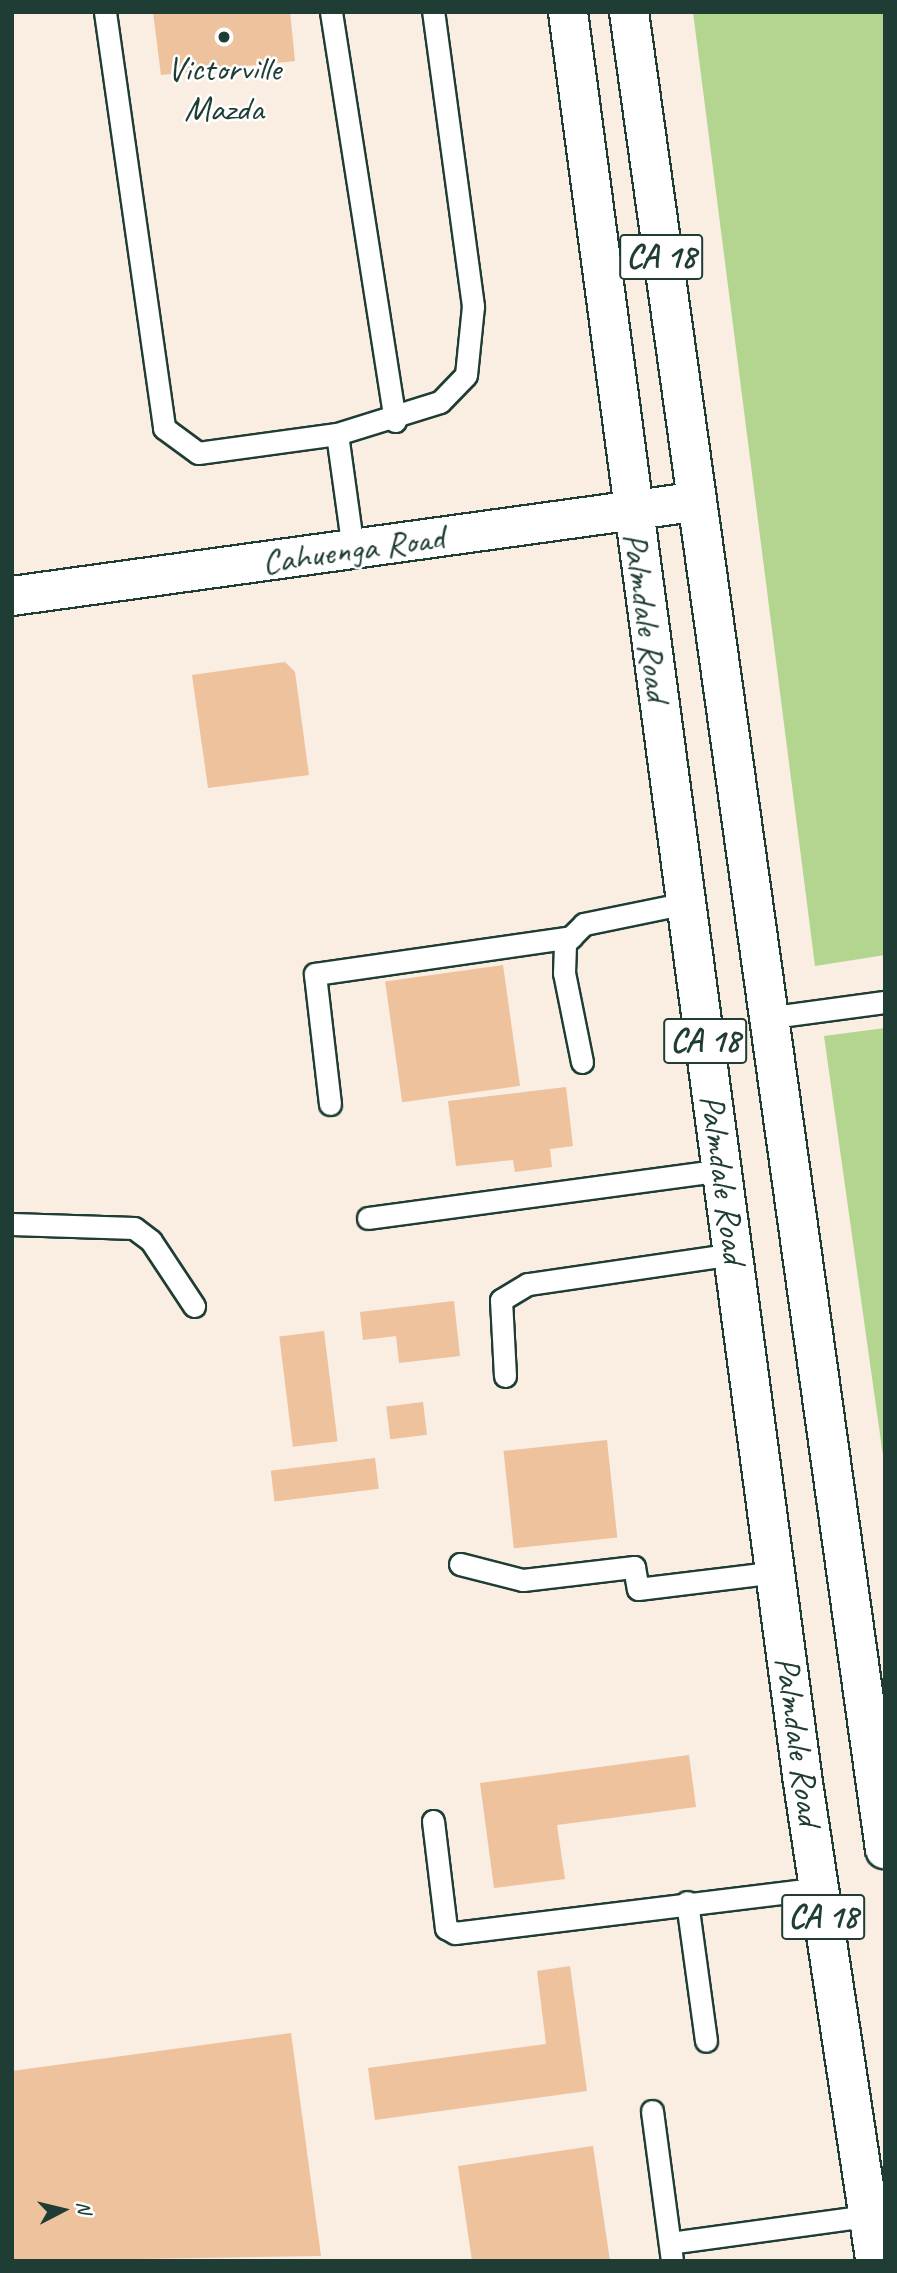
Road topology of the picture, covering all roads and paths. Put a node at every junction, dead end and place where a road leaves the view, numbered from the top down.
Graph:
1 (106, 12) edge
2 (331, 12) edge
3 (433, 12) edge
4 (568, 12) edge
5 (629, 12) edge
6 (395, 421) junction
7 (337, 434) junction
8 (693, 502) junction
9 (631, 511) junction
10 (353, 550) junction
11 (12, 596) edge
12 (686, 903) junction
13 (571, 937) junction
14 (885, 1002) edge
15 (766, 1018) junction
16 (582, 1062) dead end
17 (330, 1104) dead end
18 (722, 1170) junction
19 (368, 1218) dead end
20 (12, 1224) edge
21 (733, 1254) junction
22 (194, 1306) dead end
23 (505, 1376) dead end
24 (460, 1564) dead end
25 (776, 1572) junction
26 (433, 1821) dead end
27 (885, 1850) edge
28 (819, 1888) junction
29 (687, 1902) junction
30 (706, 2040) dead end
31 (652, 2111) dead end
32 (868, 2216) junction
33 (671, 2252) edge
34 (875, 2261) edge

1 - 7 lane
2 - 6 lane
3 - 6 lane
4 - 9 main road, Palmdale Road / CA 18
5 - 8 main road, Palmdale Road / CA 18
6 - 7 lane
7 - 10 lane
8 - 9 main road, Cahuenga Road
8 - 15 main road, Palmdale Road / CA 18
9 - 10 main road, Cahuenga Road
9 - 12 main road, Palmdale Road / CA 18
10 - 11 main road, Cahuenga Road
12 - 13 lane
12 - 18 main road, Palmdale Road / CA 18
13 - 16 lane
13 - 17 lane
14 - 15 lane
15 - 27 main road, Palmdale Road / CA 18
18 - 19 lane
18 - 21 main road, Palmdale Road / CA 18
20 - 22 lane
21 - 23 lane
21 - 25 main road, Palmdale Road / CA 18
24 - 25 lane
25 - 28 main road, Palmdale Road / CA 18
26 - 29 lane
28 - 29 lane
28 - 32 main road, Palmdale Road / CA 18
29 - 30 lane
31 - 33 lane
32 - 33 lane
32 - 34 main road, Palmdale Road / CA 18

